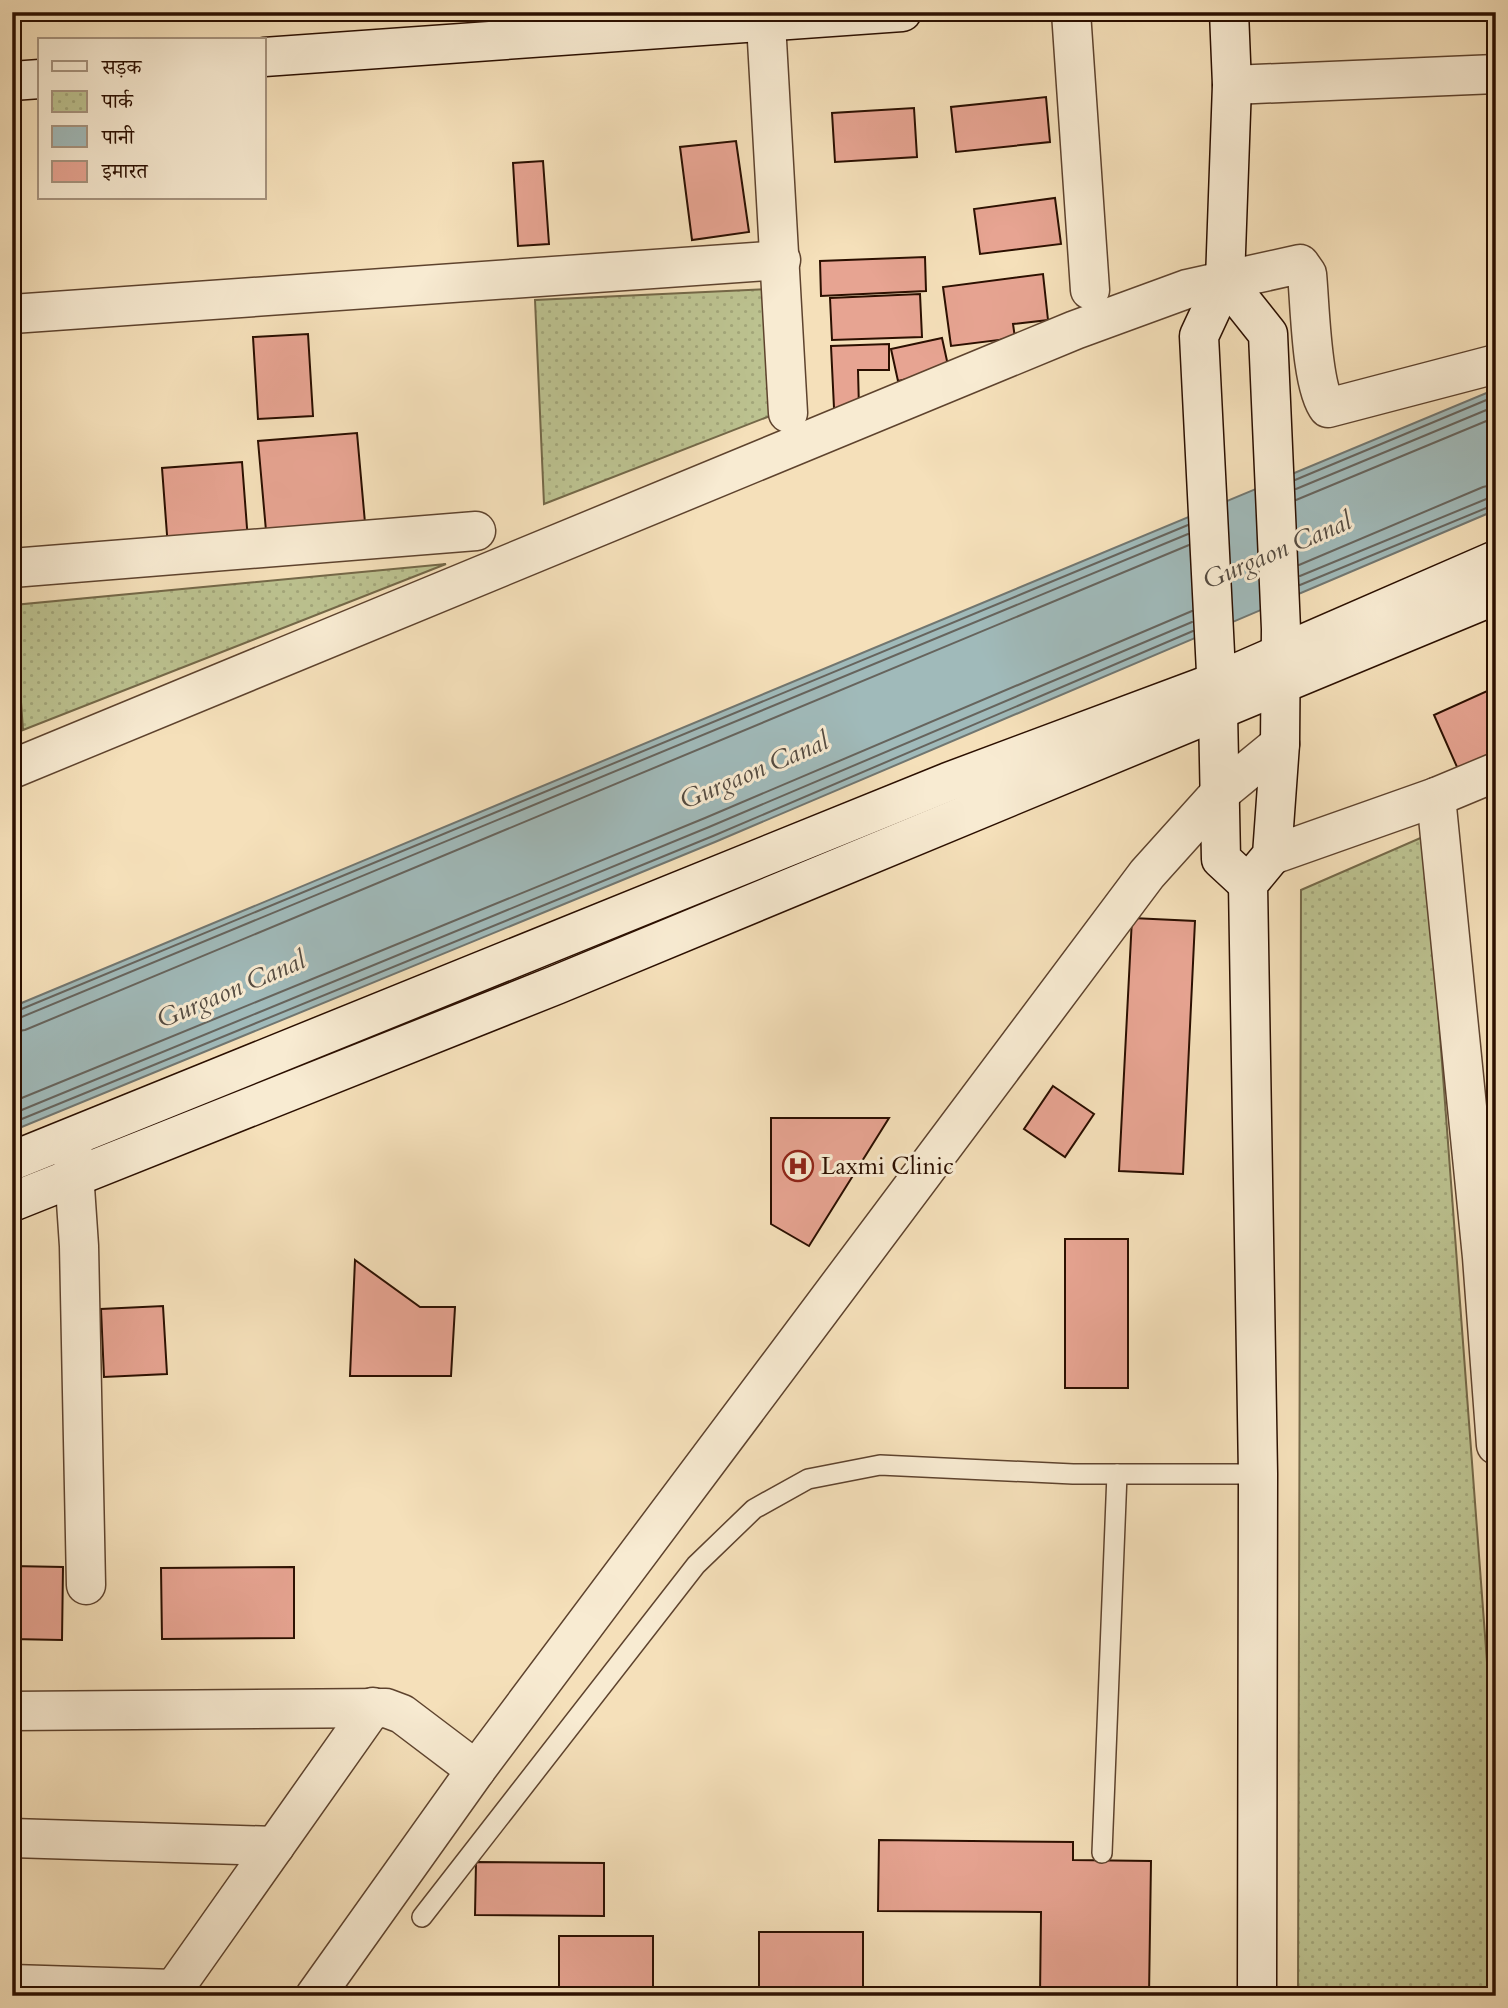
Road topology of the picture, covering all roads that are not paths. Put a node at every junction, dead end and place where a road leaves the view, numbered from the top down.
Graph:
1 (902, 12) edge
2 (1071, 12) edge
3 (1229, 12) edge
4 (766, 23) junction
5 (266, 57) edge
6 (1496, 74) edge
7 (38, 79) edge
8 (12, 81) edge
9 (1231, 85) junction
10 (781, 260) junction
11 (1225, 281) junction
12 (1090, 290) dead end
13 (12, 314) edge
14 (1496, 364) edge
15 (788, 414) dead end
16 (476, 531) dead end
17 (1496, 560) edge
18 (12, 568) edge
19 (1496, 594) edge
20 (1281, 657) junction
21 (1217, 697) junction
22 (1280, 744) junction
23 (12, 769) edge
24 (1496, 772) edge
25 (1219, 794) junction
26 (1436, 797) junction
27 (1272, 855) junction
28 (1248, 884) junction
29 (72, 1137) junction
30 (12, 1161) edge
31 (76, 1175) junction
32 (12, 1202) edge
33 (1489, 1257) edge
34 (1496, 1445) edge
35 (1117, 1474) junction
36 (1258, 1474) junction
37 (86, 1585) dead end
38 (373, 1707) junction
39 (12, 1711) edge
40 (476, 1770) junction
41 (12, 1838) edge
42 (275, 1846) junction
43 (1102, 1853) dead end
44 (422, 1917) dead end
45 (12, 1984) edge
46 (172, 1992) edge
47 (315, 1996) edge
48 (1257, 1996) edge

1 - 4 street
2 - 12 street
3 - 9 street
4 - 5 street
4 - 10 street
6 - 9 street
7 - 8 street
9 - 11 street
10 - 13 street
10 - 15 street
11 - 14 street
11 - 20 street
11 - 21 street
11 - 23 street
16 - 18 street
17 - 20 street
19 - 20 street
20 - 21 street
20 - 22 street
21 - 25 street
21 - 29 street
21 - 31 street
22 - 25 street
22 - 27 street
24 - 26 street
25 - 28 street
25 - 40 street
26 - 27 street
26 - 33 street
27 - 28 street
28 - 36 street
29 - 30 street
29 - 31 street
31 - 32 street
31 - 37 street
33 - 34 street
35 - 36 lane
35 - 43 lane
35 - 44 lane
36 - 48 street
38 - 39 street
38 - 40 street
38 - 42 street
40 - 47 street
41 - 42 street
42 - 46 street
45 - 46 street

